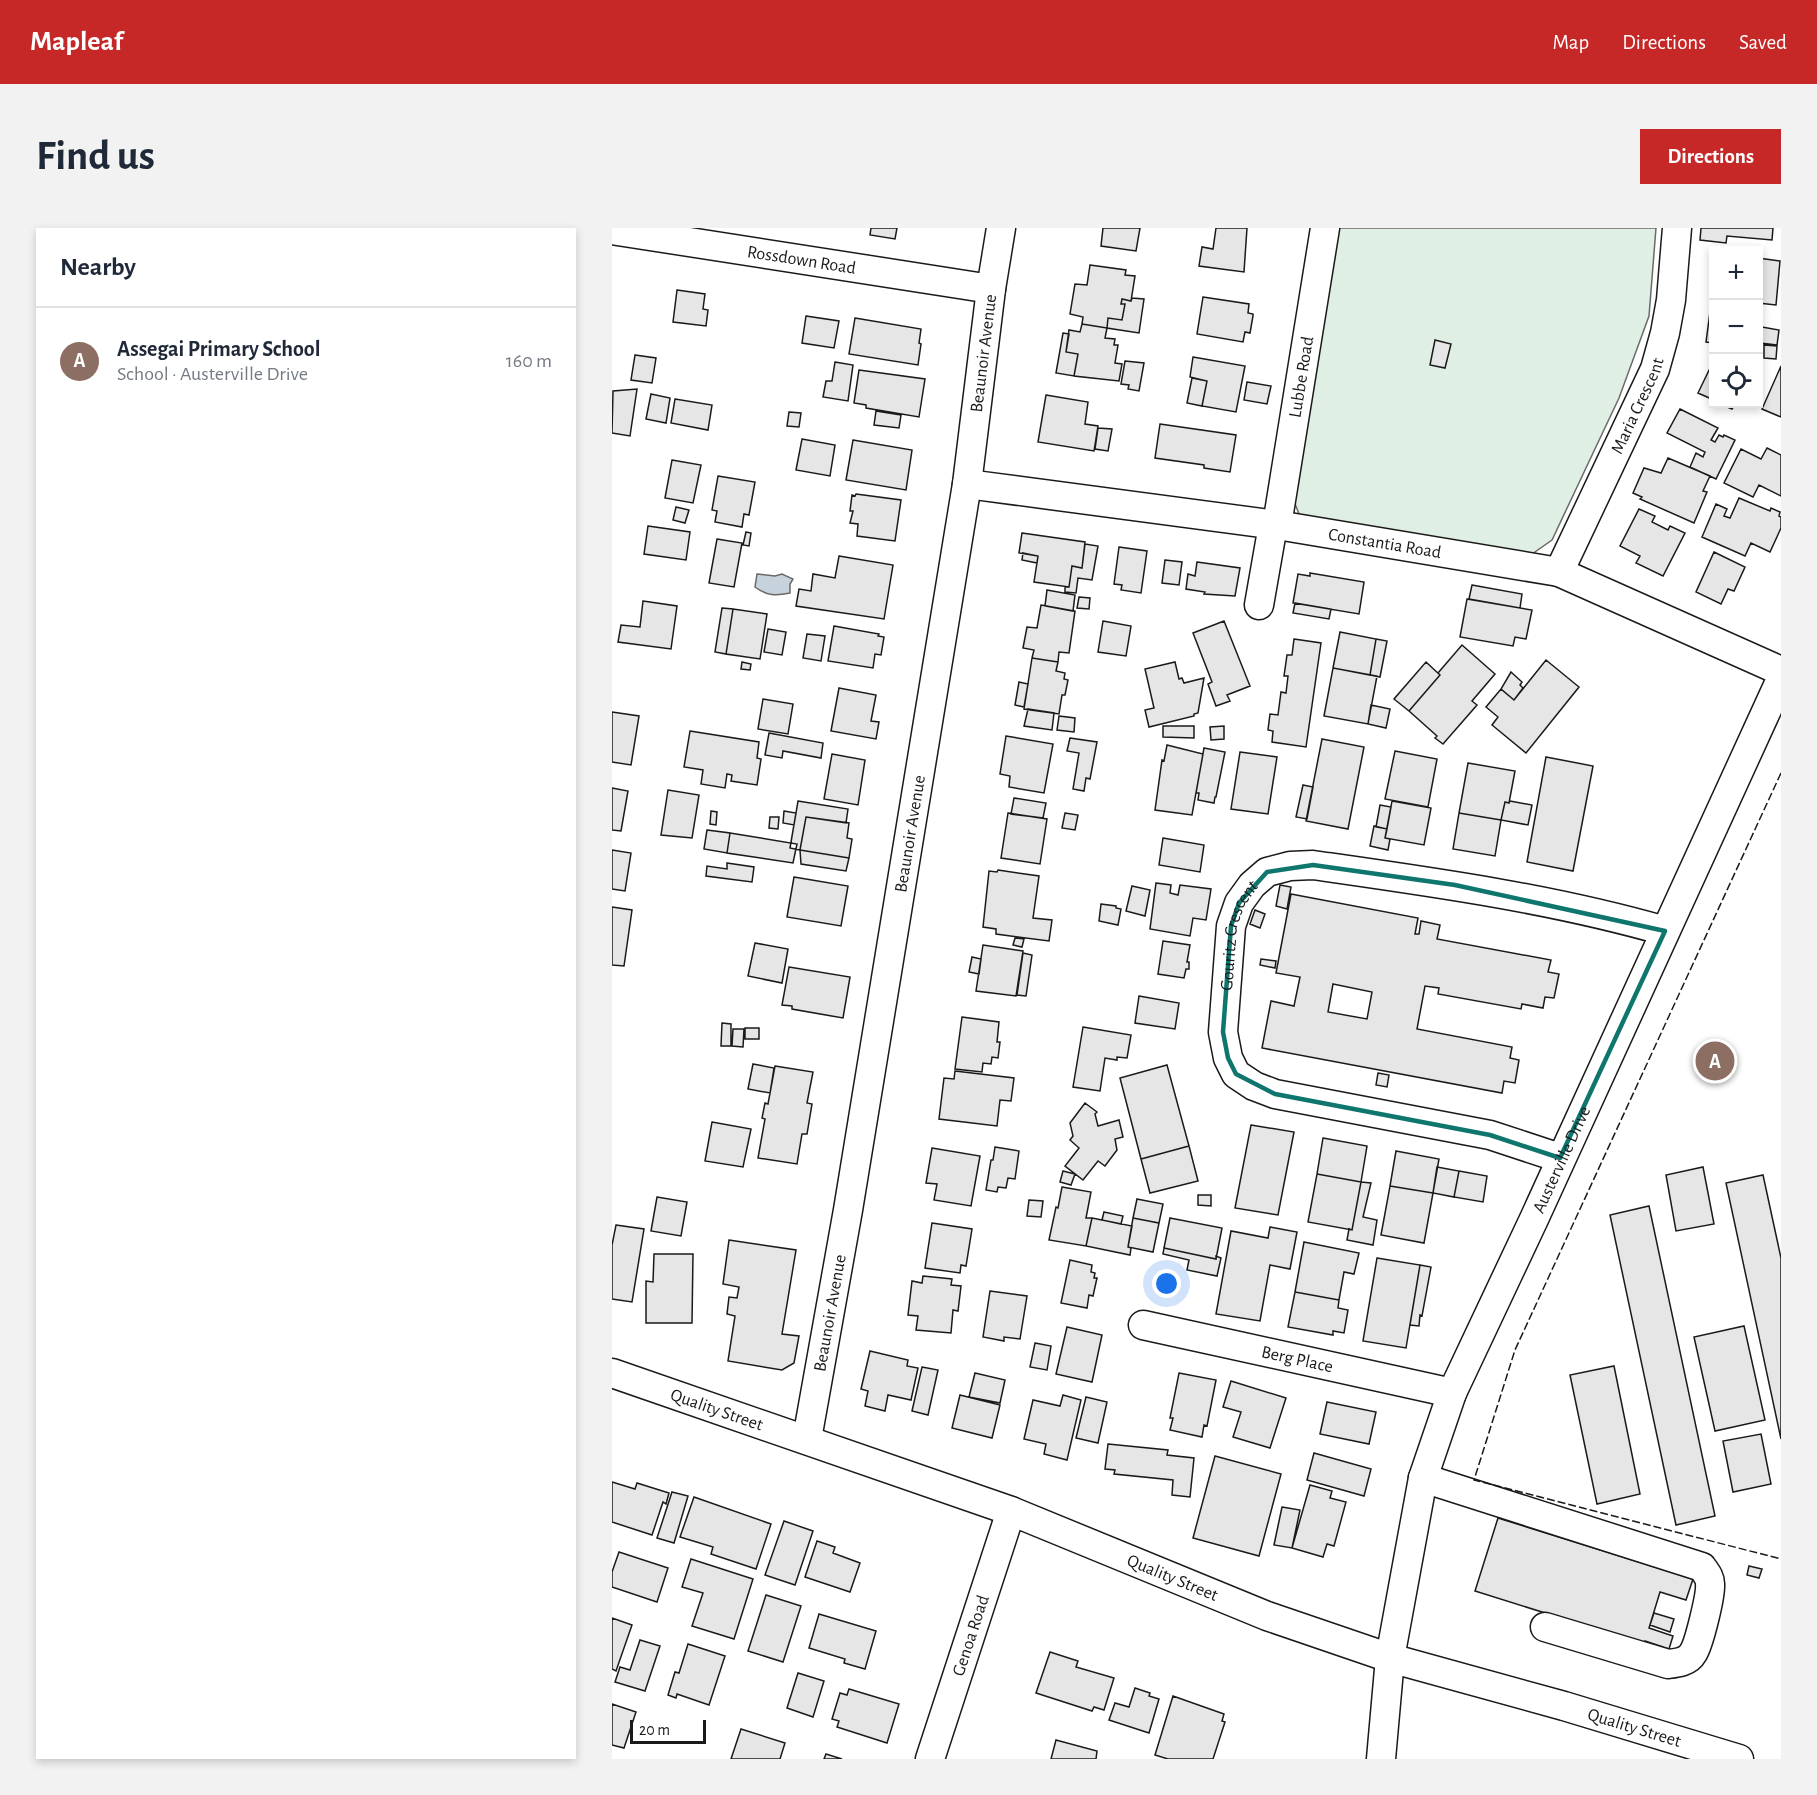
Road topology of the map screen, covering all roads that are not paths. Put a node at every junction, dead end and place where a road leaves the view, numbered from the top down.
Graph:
1 (1001, 228) edge
2 (1325, 228) edge
3 (1677, 228) edge
4 (612, 230) edge
5 (716, 236) edge
6 (991, 289) junction
7 (967, 484) junction
8 (1275, 525) junction
9 (1559, 572) junction
10 (1259, 605) dead end
11 (1781, 671) edge
12 (1781, 679) edge
13 (1665, 931) junction
14 (1560, 1158) junction
15 (1143, 1325) dead end
16 (612, 1373) edge
17 (1452, 1393) junction
18 (807, 1439) junction
19 (1423, 1479) junction
20 (1011, 1511) junction
21 (1545, 1627) dead end
22 (1390, 1658) junction
23 (930, 1759) edge
24 (1381, 1759) edge
25 (1739, 1759) edge

1 - 6 street, Beaunoir Avenue
2 - 8 street, Lubbe Road
3 - 9 street, Maria Crescent
4 - 5 street, Rossdown Road
5 - 6 street, Rossdown Road
6 - 7 street, Beaunoir Avenue
7 - 8 street, Constantia Road
7 - 18 street, Beaunoir Avenue
8 - 9 street, Constantia Road
8 - 10 street, Lubbe Road
9 - 11 street, Constantia Road
12 - 13 street, Austerville Drive
13 - 14 street, Austerville Drive
13 - 14 street, Gouritz Crescent
14 - 17 street, Austerville Drive
15 - 17 street, Berg Place
16 - 18 street, Quality Street
17 - 19 street, Austerville Drive
18 - 20 street, Quality Street
19 - 21 street
19 - 22 street, Austerville Drive
20 - 22 street, Quality Street
20 - 23 street, Genoa Road
22 - 24 street, Austerville Drive
22 - 25 street, Quality Street

